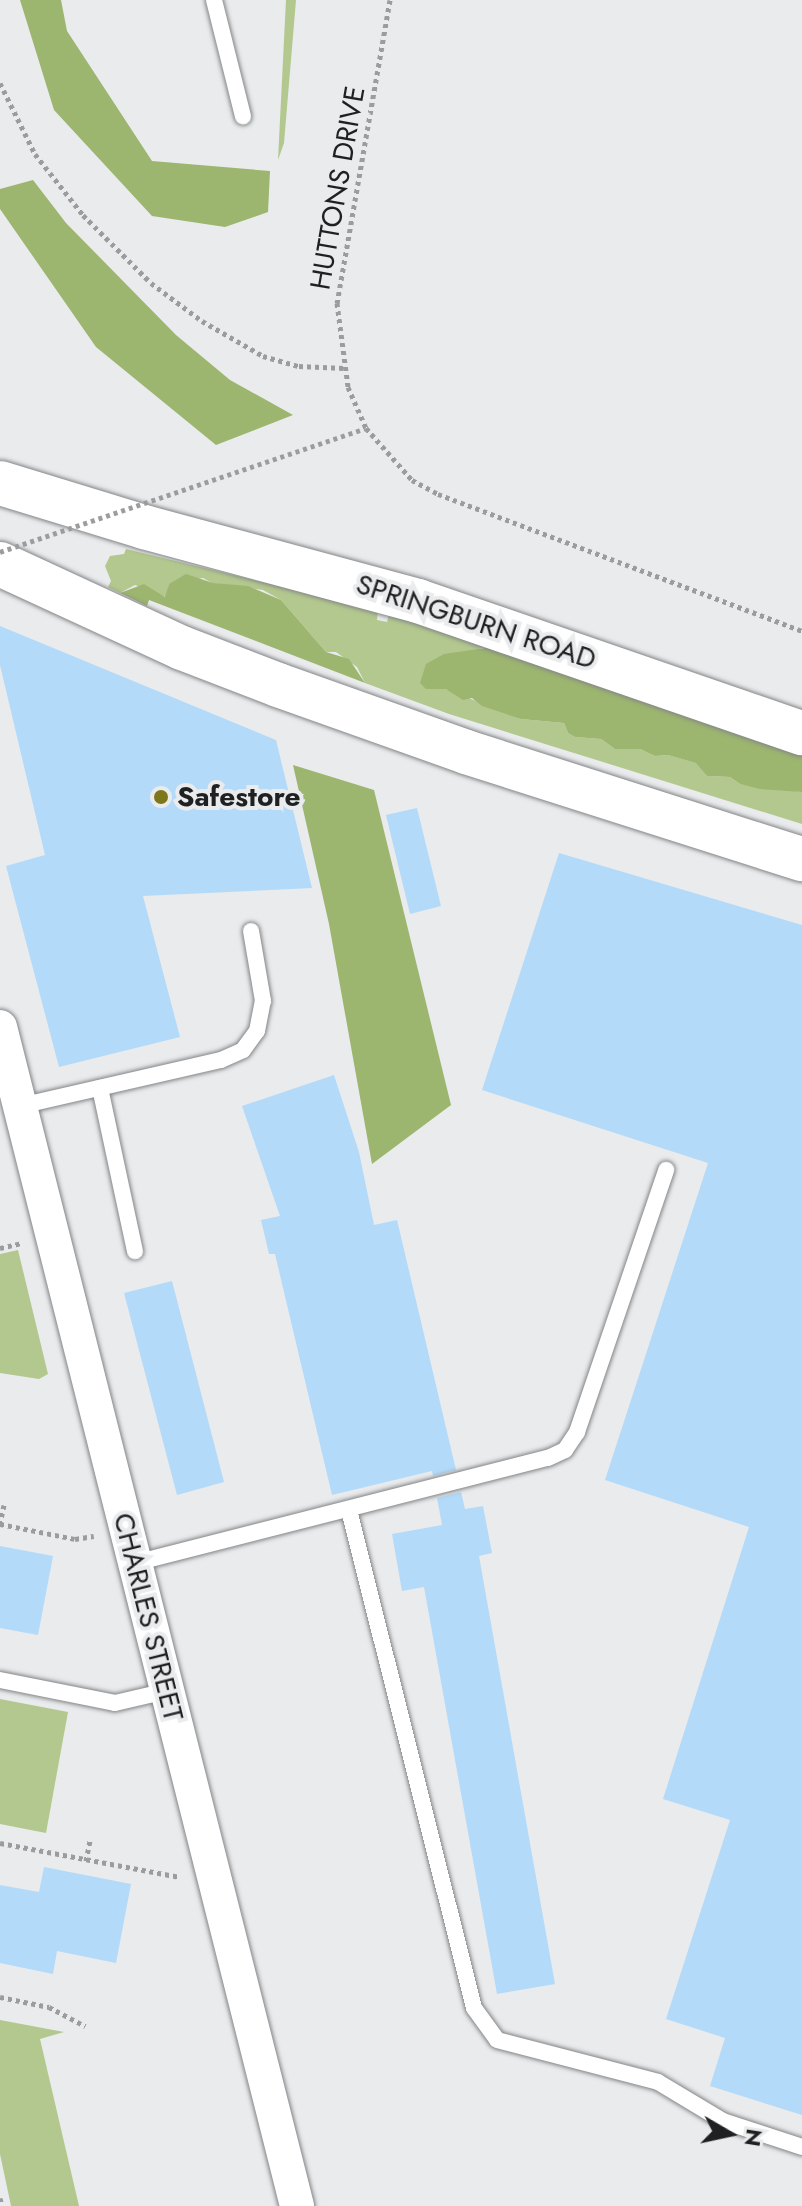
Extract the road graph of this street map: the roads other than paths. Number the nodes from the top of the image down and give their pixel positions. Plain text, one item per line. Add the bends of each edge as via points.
1 (214, 0) edge
2 (243, 116) dead end
3 (0, 457) edge
4 (0, 483) edge
5 (144, 527) junction
6 (0, 564) edge
7 (0, 592) edge
8 (182, 648) junction
9 (802, 733) edge
10 (802, 859) edge
11 (251, 931) dead end
12 (0, 1027) edge
13 (100, 1088) junction
14 (20, 1106) junction
15 (666, 1170) dead end
16 (135, 1251) dead end
17 (349, 1510) junction
18 (135, 1563) junction
19 (0, 1680) edge
20 (167, 1691) junction
21 (802, 2147) edge
22 (297, 2206) edge

1 - 2 lane
3 - 5 main road via 89,510
4 - 5 main road
5 - 9 main road, SPRINGBURN ROAD via 486,622
6 - 8 main road
7 - 8 main road
8 - 10 main road via 466,752
11 - 13 lane via 263,1001 257,1031 243,1050 221,1060
12 - 14 street, CHARLES STREET
13 - 14 lane
13 - 16 lane
14 - 18 street, CHARLES STREET
15 - 17 lane via 571,1443 548,1458
17 - 18 lane
17 - 21 lane via 474,2008 497,2040 658,2082 723,2121
18 - 20 street, CHARLES STREET
19 - 20 lane via 115,1703
20 - 22 street, CHARLES STREET

